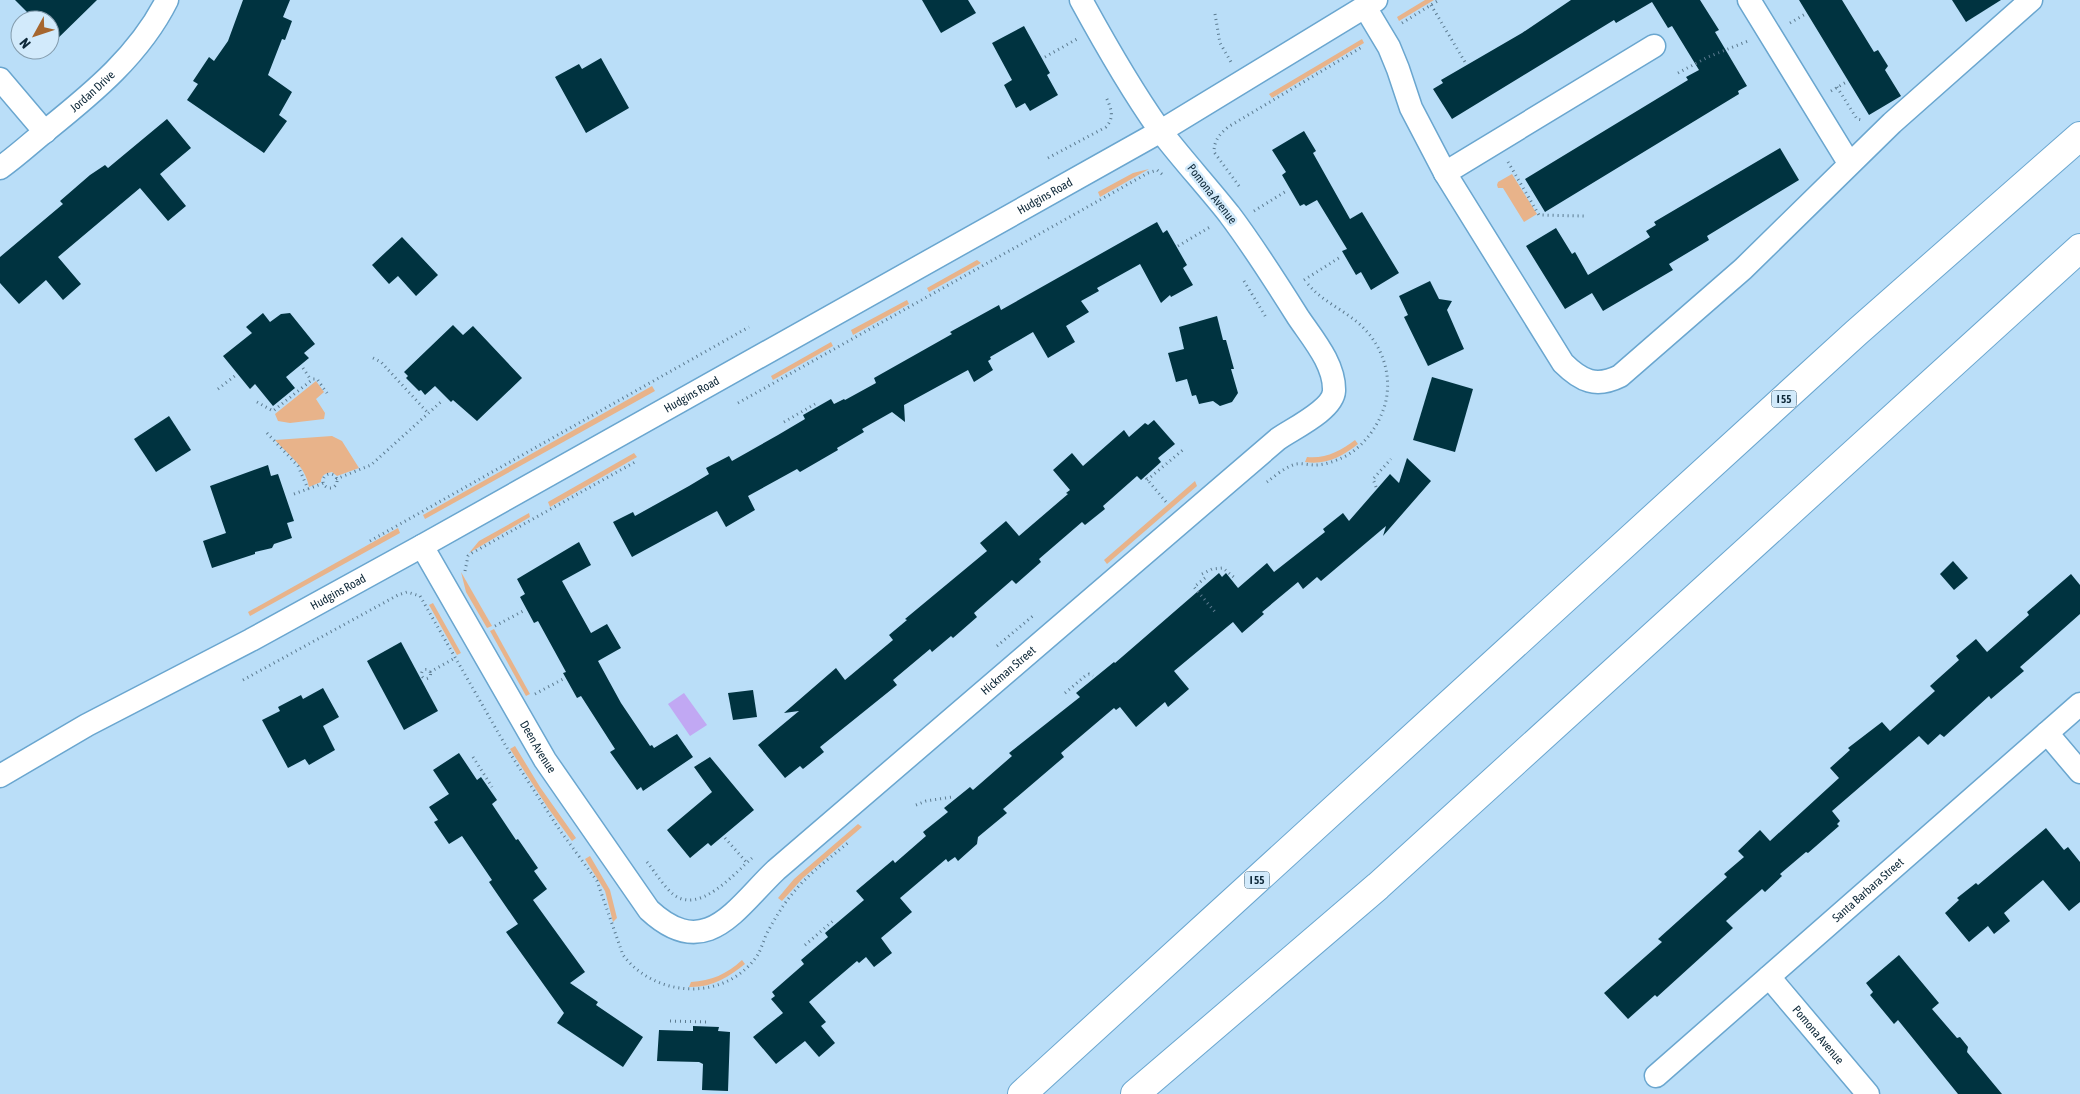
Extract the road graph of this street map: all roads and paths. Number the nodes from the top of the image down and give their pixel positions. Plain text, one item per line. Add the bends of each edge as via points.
1 (167, 0) edge
2 (1080, 0) edge
3 (1439, 0) edge
4 (1749, 0) edge
5 (2031, 0) edge
6 (1370, 4) edge
7 (1431, 5) junction
8 (1215, 14) dead end
9 (1096, 28) junction
10 (1768, 32) junction
11 (1382, 35) junction
12 (1654, 46) dead end
13 (1045, 57) dead end
14 (1465, 62) dead end
15 (1678, 73) dead end
16 (0, 79) edge
17 (1244, 82) junction
18 (1837, 87) dead end
19 (1106, 97) dead end
20 (1865, 120) dead end
21 (1161, 131) junction
22 (45, 132) junction
23 (2080, 136) edge
24 (1496, 142) junction
25 (1048, 158) dead end
26 (1849, 163) junction
27 (0, 168) edge
28 (1445, 173) junction
29 (1168, 180) dead end
30 (1242, 190) dead end
31 (1288, 190) dead end
32 (1253, 203) dead end
33 (1257, 209) junction
34 (1262, 216) dead end
35 (1584, 216) dead end
36 (1232, 219) junction
37 (1203, 220) dead end
38 (1209, 228) junction
39 (1213, 234) dead end
40 (1178, 246) dead end
41 (2080, 248) edge
42 (1342, 256) dead end
43 (1299, 272) dead end
44 (1241, 276) dead end
45 (1304, 280) junction
46 (1267, 319) dead end
47 (749, 327) dead end
48 (373, 358) dead end
49 (303, 368) dead end
50 (236, 375) dead end
51 (311, 380) junction
52 (218, 388) dead end
53 (1334, 392) joint
54 (327, 393) dead end
55 (443, 400) dead end
56 (256, 402) dead end
57 (738, 403) dead end
58 (815, 404) dead end
59 (428, 413) junction
60 (784, 422) dead end
61 (266, 433) dead end
62 (1184, 449) dead end
63 (1391, 459) dead end
64 (635, 462) dead end
65 (336, 479) junction
66 (324, 483) junction
67 (1265, 484) dead end
68 (1376, 487) dead end
69 (308, 489) junction
70 (294, 494) dead end
71 (1173, 497) dead end
72 (1166, 502) junction
73 (1160, 507) dead end
74 (370, 541) dead end
75 (422, 546) junction
76 (465, 572) dead end
77 (1236, 579) dead end
78 (525, 610) dead end
79 (1038, 612) dead end
80 (1215, 612) dead end
81 (491, 618) dead end
82 (495, 626) junction
83 (499, 634) dead end
84 (476, 641) junction
85 (992, 651) dead end
86 (455, 658) junction
87 (430, 672) junction
88 (422, 676) junction
89 (1093, 676) dead end
90 (417, 679) dead end
91 (563, 679) dead end
92 (243, 680) dead end
93 (529, 687) dead end
94 (1065, 693) dead end
95 (534, 694) junction
96 (538, 701) dead end
97 (2080, 704) edge
98 (513, 706) junction
99 (2047, 733) junction
100 (473, 757) dead end
101 (2080, 772) edge
102 (0, 776) edge
103 (492, 787) dead end
104 (952, 797) dead end
105 (916, 805) dead end
106 (725, 838) dead end
107 (850, 840) dead end
108 (643, 857) dead end
109 (753, 857) dead end
110 (746, 863) junction
111 (763, 882) junction
112 (832, 921) dead end
113 (678, 930) joint
114 (805, 945) dead end
115 (1769, 977) junction
116 (670, 1021) dead end
117 (706, 1022) dead end
118 (1656, 1076) dead end
119 (1022, 1094) edge
120 (1135, 1094) edge
121 (1868, 1094) edge

1 - 22 street, Jordan Drive via 119,67
2 - 9 street, Pomona Avenue
3 - 7 path
4 - 10 street
5 - 26 street
6 - 11 street
6 - 17 street, Hudgins Road
7 - 11 path
7 - 14 path
8 - 17 path via 1220,43
9 - 13 path
9 - 21 street, Pomona Avenue
10 - 15 path
10 - 26 street
11 - 28 street via 1411,108
11 - 30 path via 1219,134 1214,152
12 - 24 street
16 - 22 street
17 - 21 street, Hudgins Road
18 - 20 path via 1857,119
19 - 25 path via 1112,111 1106,127
21 - 36 street, Pomona Avenue
21 - 75 street, Hudgins Road
22 - 27 street, Jordan Drive
23 - 119 highway, I 55 via 1856,333
24 - 28 street
24 - 35 path via 1539,215
26 - 28 street via 1743,269 1620,376 1596,383 1583,379 1563,363
29 - 57 path via 1157,170 1148,173
31 - 33 path
32 - 33 path
33 - 34 path
33 - 36 path
36 - 38 path
36 - 53 street, Pomona Avenue via 1322,353 1332,375
37 - 38 path
38 - 39 path
38 - 40 path
41 - 120 highway via 1378,886
42 - 45 path
43 - 45 path
44 - 46 path
45 - 67 path via 1372,338 1386,366 1386,402 1381,417 1367,438 1346,456 1323,465 1296,464
47 - 74 path
48 - 59 path via 381,362
49 - 51 path
50 - 52 path
51 - 54 path via 317,378
51 - 56 path via 273,411
53 - 111 street, Hickman Street via 1319,412 1278,439
55 - 59 path
58 - 60 path
59 - 65 path via 371,465
61 - 69 path via 298,466
62 - 72 path via 1146,479
63 - 68 path via 1373,479
64 - 76 path via 472,553 468,556
65 - 66 path via 332,474 326,476
65 - 66 path via 331,488
66 - 69 path
69 - 70 path
71 - 72 path
72 - 73 path
75 - 84 street, Deen Avenue
75 - 102 street, Hudgins Road via 87,725
77 - 80 path via 1223,568 1212,569 1194,588
78 - 82 path
79 - 85 path
81 - 82 path
82 - 83 path
82 - 84 path
84 - 86 path
84 - 98 street, Deen Avenue
86 - 87 path
86 - 92 path via 420,596 407,592
86 - 107 path via 535,793 597,881 623,955 630,965 656,982 698,990 739,973 757,955 778,913 794,892
87 - 88 path via 428,677
87 - 88 path via 424,670
88 - 90 path
89 - 94 path via 1089,674
91 - 95 path
93 - 95 path
95 - 96 path
95 - 98 path
97 - 99 street, Santa Barbara Street
98 - 113 street, Deen Avenue via 566,793 639,898 661,921
99 - 101 street
99 - 115 street, Santa Barbara Street
100 - 103 path
104 - 105 path
106 - 110 path
108 - 110 path via 673,894 690,900 710,894
109 - 110 path
110 - 111 path
111 - 113 street, Hickman Street via 722,923 704,932
112 - 114 path
115 - 118 street, Santa Barbara Street
115 - 121 street, Pomona Avenue
116 - 117 path

